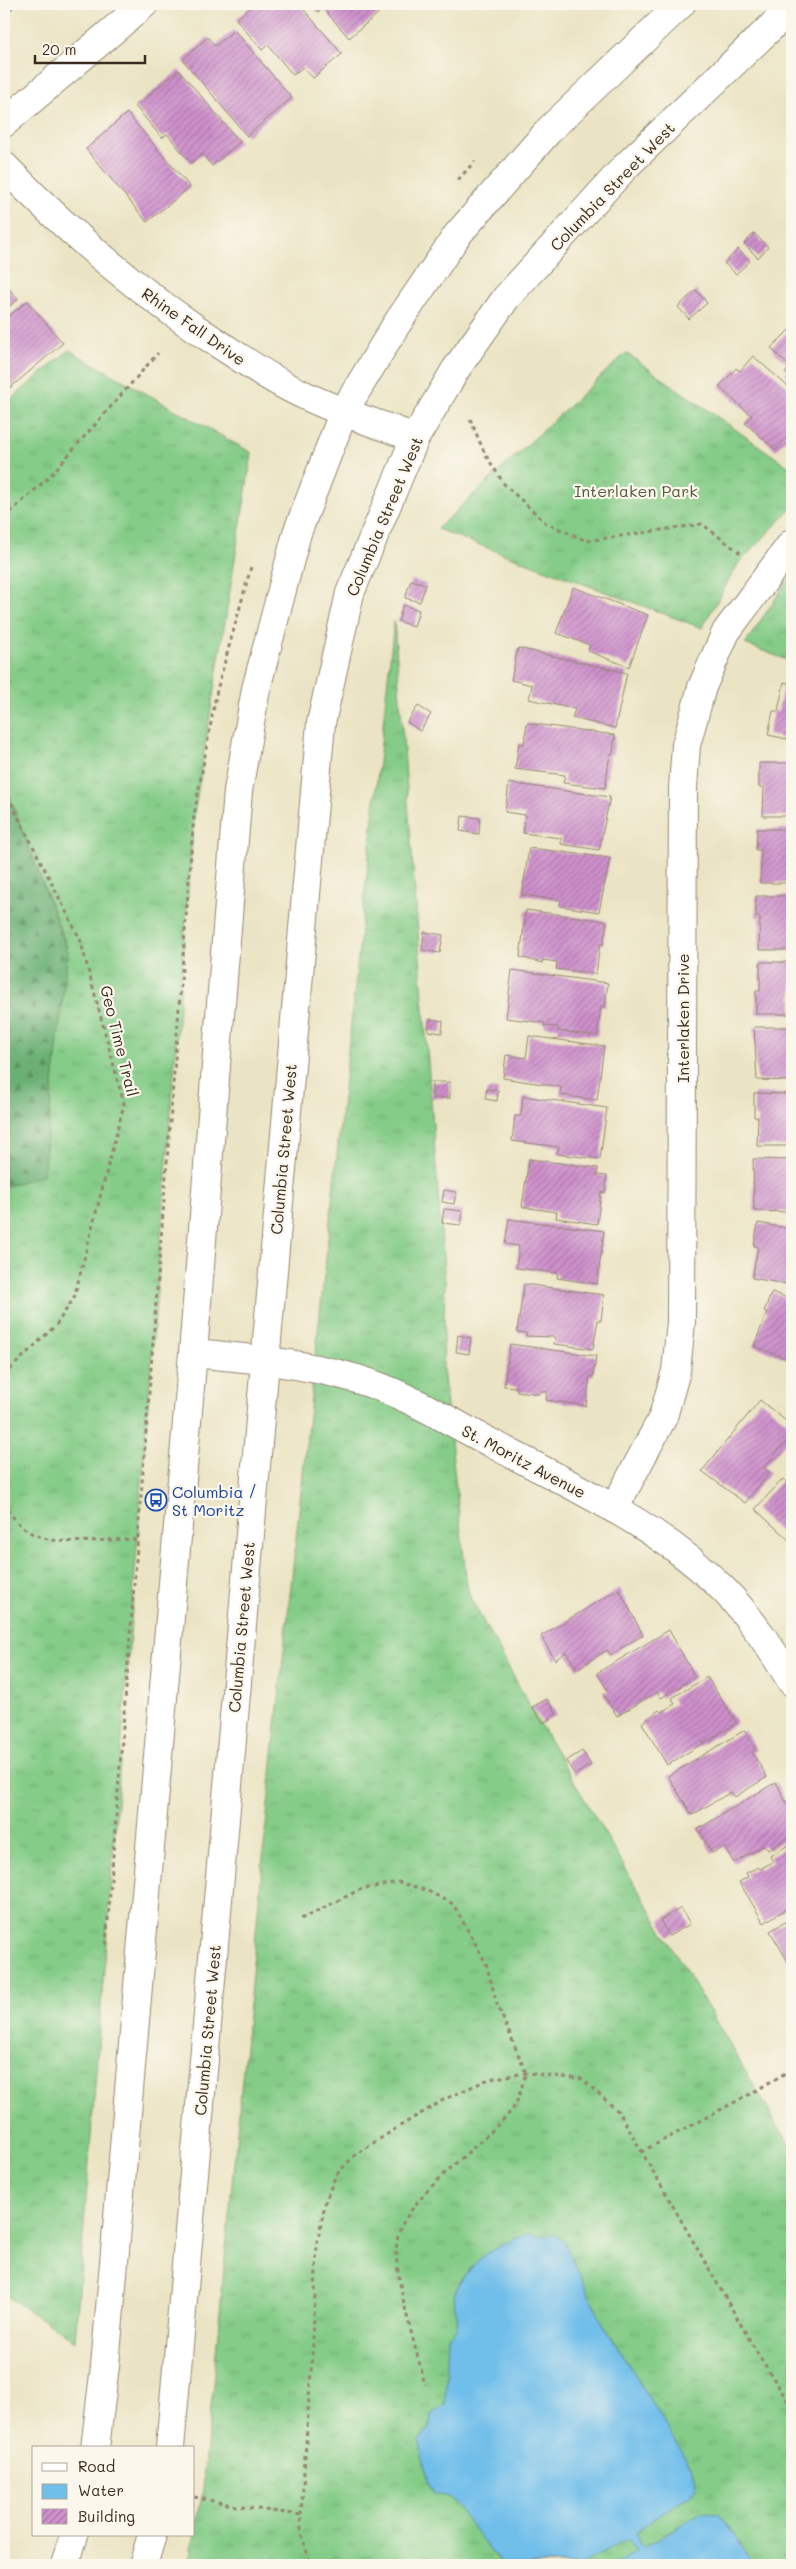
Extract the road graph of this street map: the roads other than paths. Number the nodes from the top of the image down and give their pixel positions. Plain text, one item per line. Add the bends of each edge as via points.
1 (144, 4) edge
2 (681, 4) edge
3 (792, 7) edge
4 (4, 123) edge
5 (4, 166) edge
6 (344, 411) junction
7 (415, 438) junction
8 (792, 542) edge
9 (193, 1352) junction
10 (265, 1360) junction
11 (614, 1509) junction
12 (792, 1682) edge
13 (95, 2446) edge
14 (170, 2446) edge
15 (74, 2536) edge
16 (152, 2536) edge
17 (65, 2565) edge
18 (143, 2565) edge

1 - 4 main road
2 - 6 main road via 551,128 458,234 396,325
3 - 7 main road, Columbia Street West via 625,168 506,298 456,369
5 - 6 main road, Rhine Fall Drive via 55,218 108,264 186,323 274,380
6 - 7 main road, Rhine Fall Drive
6 - 9 main road via 297,533 256,689 238,791
7 - 10 main road, Columbia Street West via 350,593 321,723
8 - 11 main road, Interlaken Drive via 726,632 702,688 686,745 683,798 681,1322 676,1371 663,1417
9 - 10 main road, St. Moritz Avenue
9 - 13 main road via 105,2366
10 - 11 main road, St. Moritz Avenue via 358,1379 406,1399
10 - 14 main road, Columbia Street West
11 - 12 main road, St. Moritz Avenue via 678,1550 725,1591 765,1639
15 - 17 main road
16 - 18 main road

